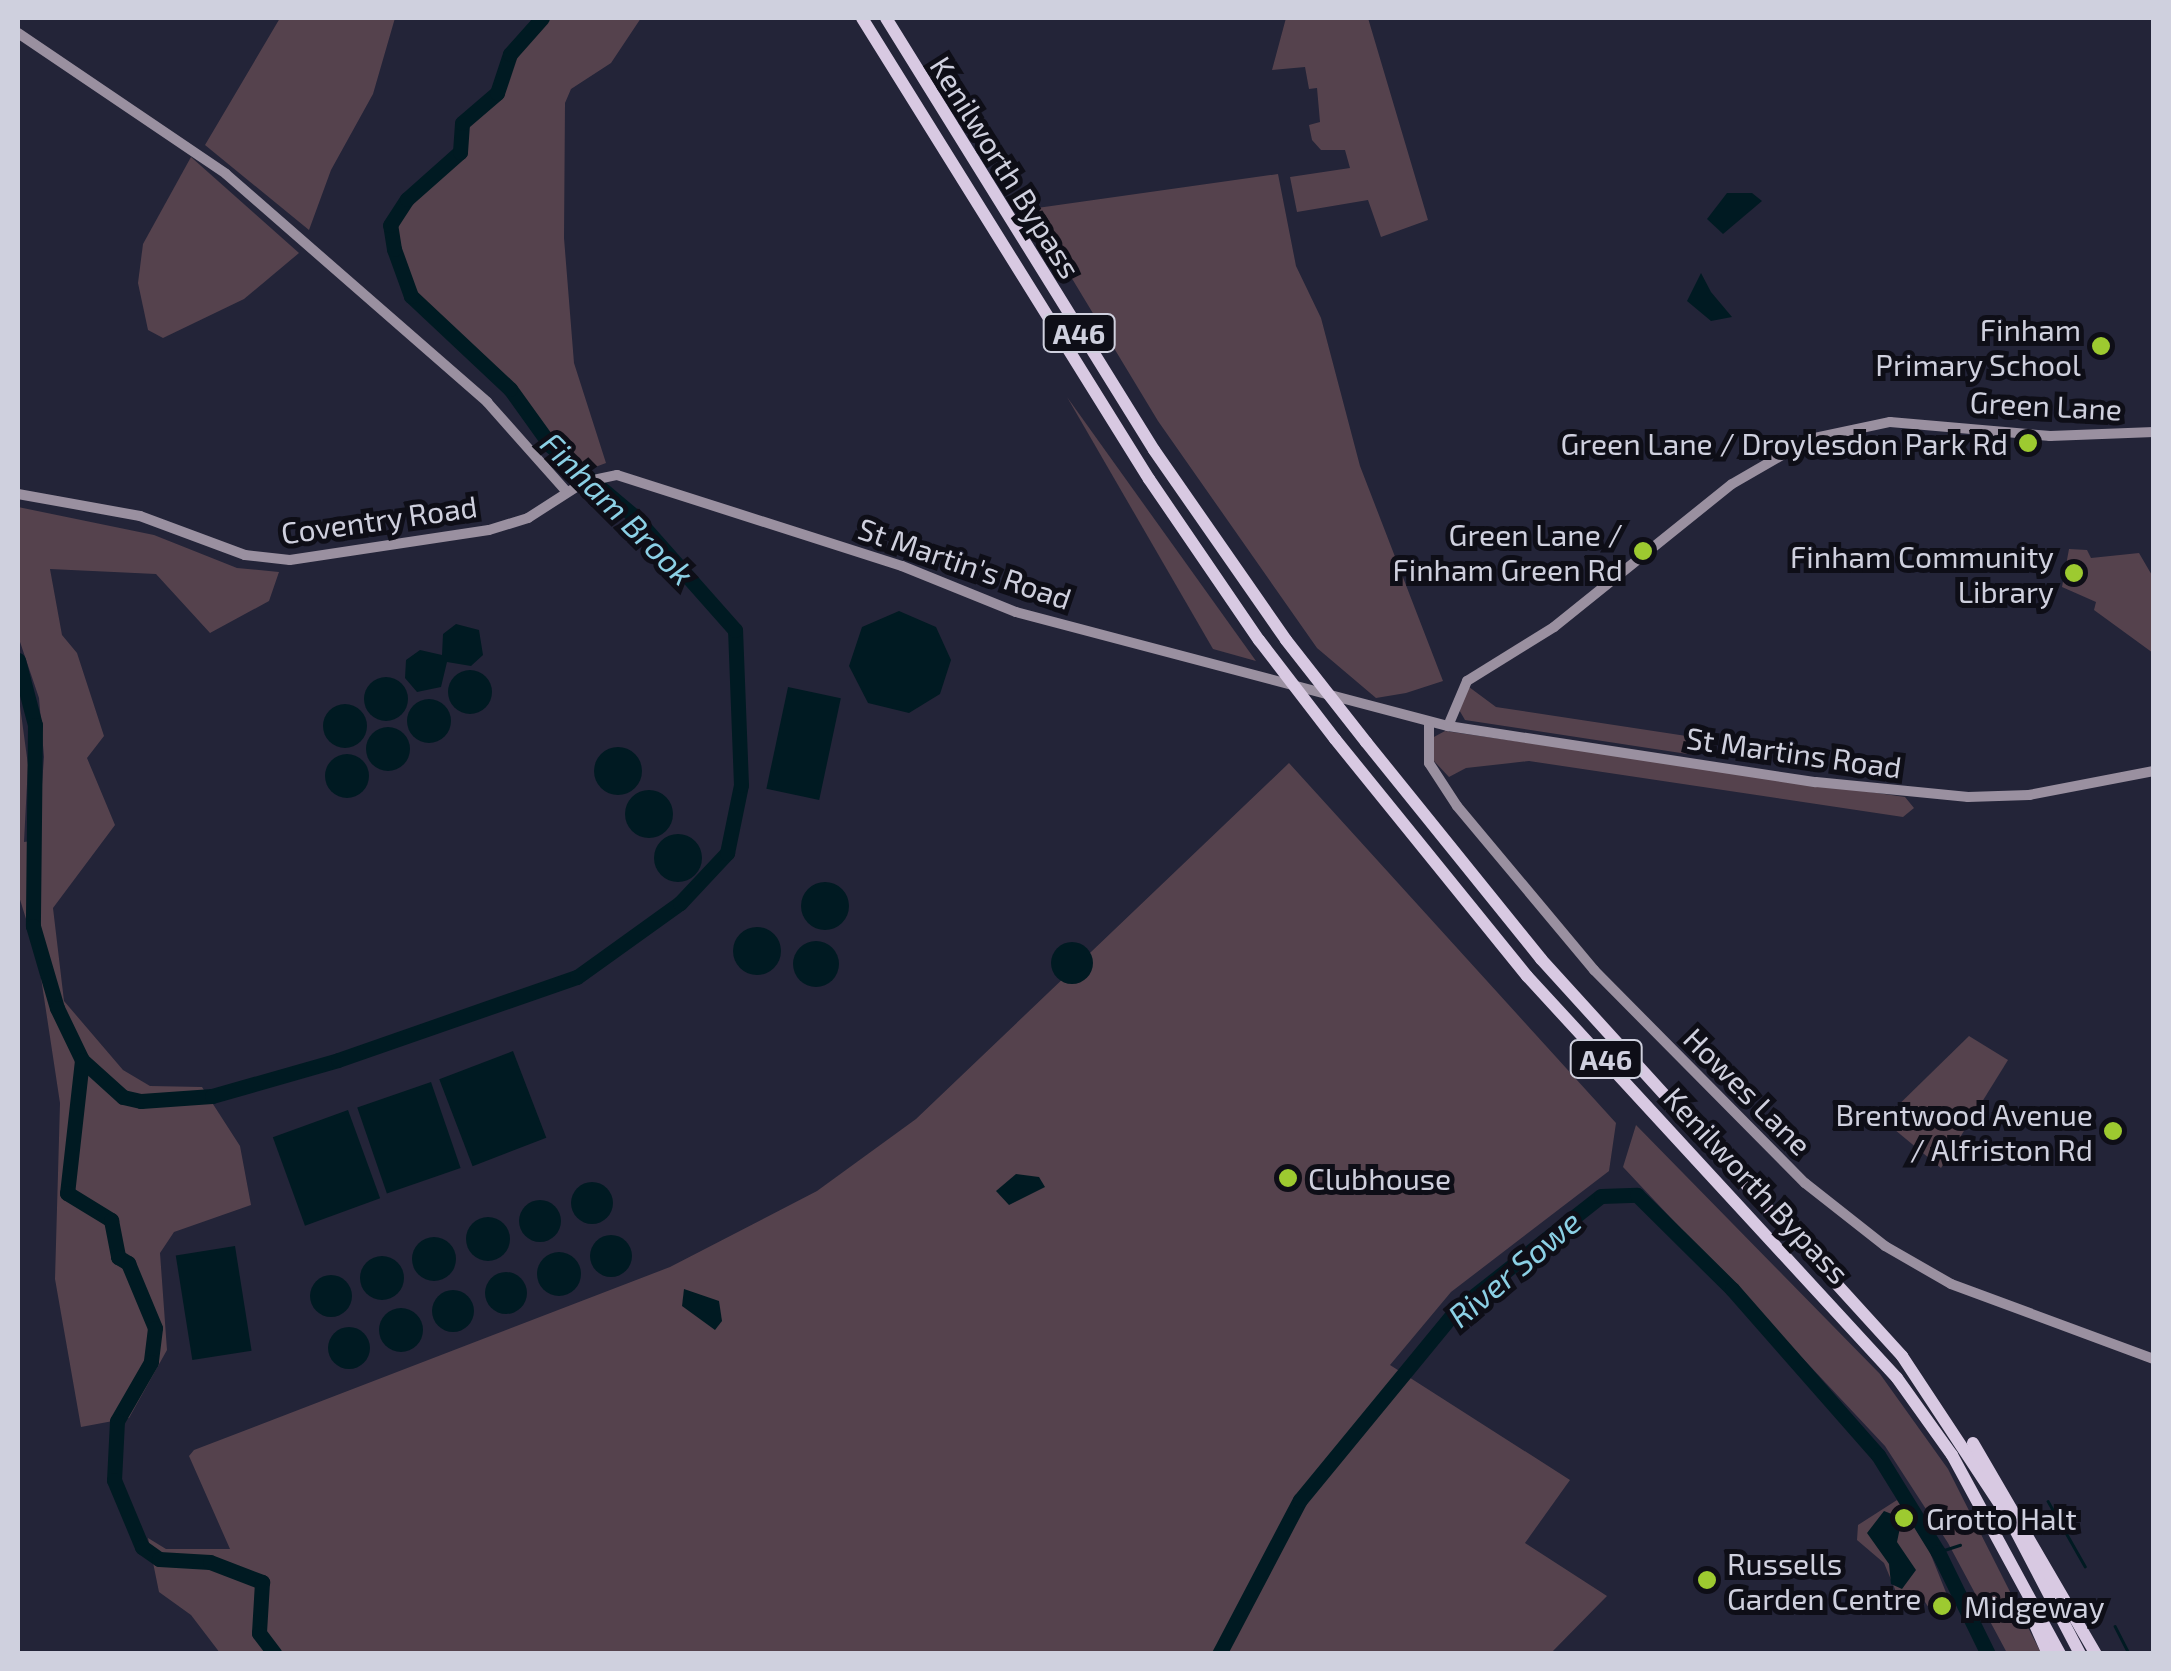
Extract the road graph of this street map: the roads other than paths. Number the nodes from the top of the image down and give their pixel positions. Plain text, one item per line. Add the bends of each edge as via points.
1 (862, 18) edge
2 (886, 18) edge
3 (18, 33) edge
4 (2154, 432) edge
5 (604, 476) joint
6 (567, 492) junction
7 (18, 494) edge
8 (1429, 722) junction
9 (1448, 726) junction
10 (2154, 771) edge
11 (1844, 1288) junction
12 (2154, 1360) edge
13 (2003, 1544) junction
14 (2055, 1605) junction
15 (2048, 1654) edge
16 (2060, 1654) edge
17 (2080, 1654) edge
18 (2088, 1654) edge
19 (2096, 1654) edge

1 - 13 highway, Kenilworth Bypass / A46, bridge via 1149,479 1260,640 1527,976 1897,1378
2 - 11 highway, Kenilworth Bypass / A46, bridge via 1154,450 1286,640 1541,959
3 - 6 main road via 226,174 487,402
4 - 9 main road, Green Lane via 2050,436 1890,422 1810,439 1732,484 1554,627 1467,681
5 - 6 main road, Coventry Road
5 - 8 main road, St Martin's Road via 630,477 710,510 875,556 1016,612
6 - 7 main road, Coventry Road via 528,518 490,530 290,560 246,555 140,516
8 - 9 main road, St Martins Road
8 - 12 main road, Howes Lane via 1429,763 1457,806 1594,970 1805,1183 1885,1246 1951,1284
9 - 10 main road, St Martins Road via 1816,782 1968,797 2030,795
11 - 14 highway, A46 via 1902,1356 2010,1520
11 - 19 highway, A46 via 1870,1307 1934,1384 2015,1506
13 - 15 highway, A46
13 - 16 highway
14 - 17 highway
14 - 18 highway, A46

